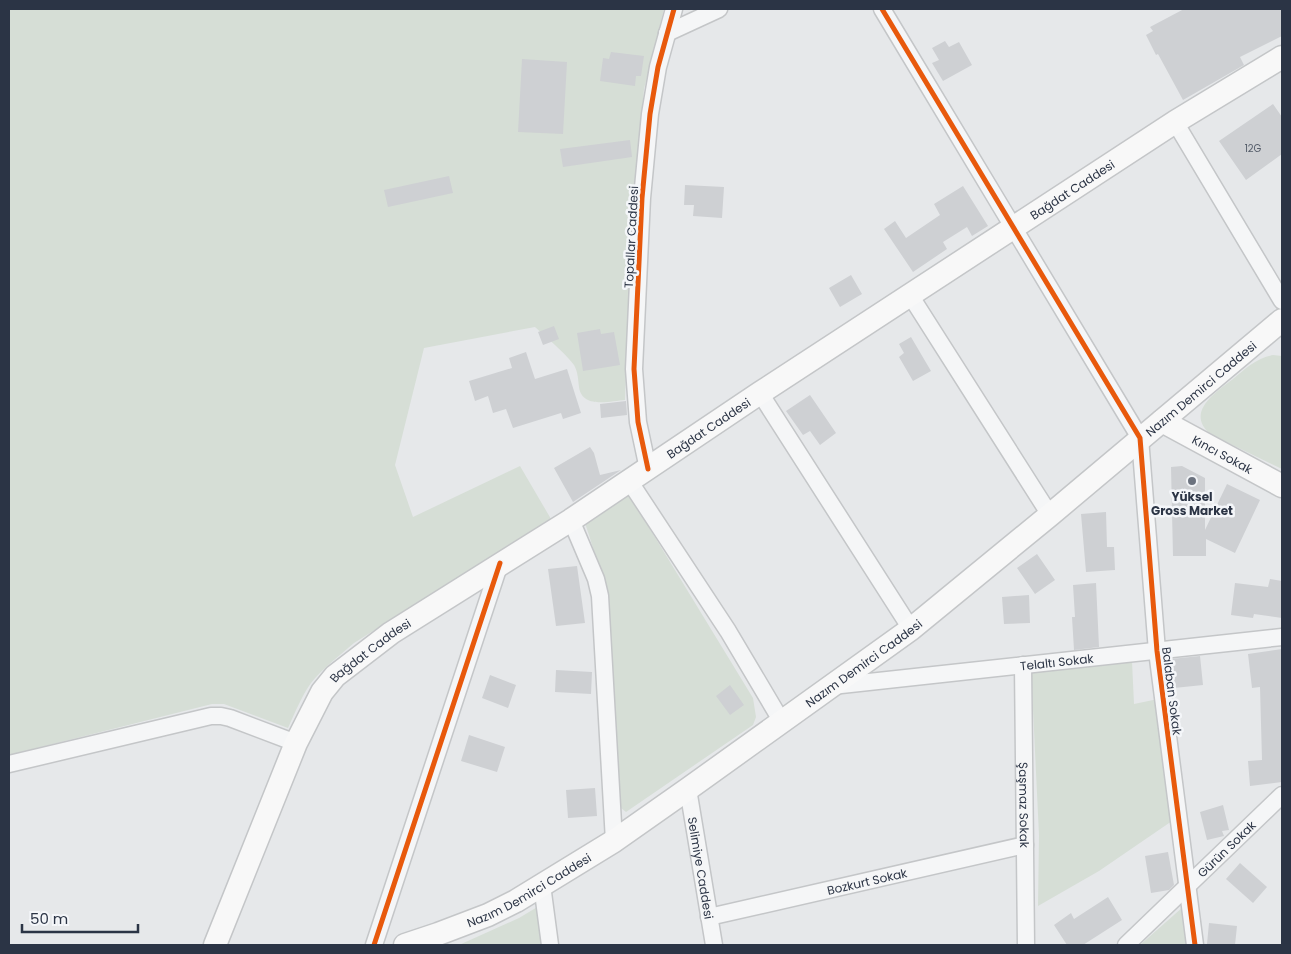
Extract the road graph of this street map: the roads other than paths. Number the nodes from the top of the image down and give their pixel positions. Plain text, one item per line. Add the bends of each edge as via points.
1 (674, 9) edge
2 (719, 9) edge
3 (882, 9) edge
4 (667, 33) junction
5 (1282, 57) edge
6 (1175, 122) junction
7 (1012, 227) junction
8 (910, 295) junction
9 (1282, 301) edge
10 (1282, 320) edge
11 (1273, 338) edge
12 (760, 393) junction
13 (1162, 421) junction
14 (1140, 438) junction
15 (648, 469) junction
16 (630, 482) junction
17 (1282, 486) edge
18 (1050, 515) junction
19 (571, 520) junction
20 (500, 563) junction
21 (911, 629) junction
22 (1282, 636) edge
23 (1157, 651) junction
24 (1023, 665) junction
25 (832, 686) junction
26 (782, 722) junction
27 (296, 743) junction
28 (9, 764) edge
29 (688, 789) junction
30 (1282, 795) edge
31 (614, 840) junction
32 (1025, 845) junction
33 (542, 885) junction
34 (1188, 888) junction
35 (709, 917) junction
36 (220, 942) edge
37 (374, 945) edge
38 (405, 945) edge
39 (550, 945) edge
40 (714, 945) edge
41 (1026, 945) edge
42 (1126, 945) edge
43 (1194, 945) edge

1 - 4 street, Topallar Caddesi
2 - 4 street
3 - 7 street
4 - 15 street, Topallar Caddesi via 650,114 642,198 634,369 638,422
5 - 6 main road, Bağdat Caddesi
6 - 7 main road, Bağdat Caddesi
6 - 9 street
7 - 8 main road, Bağdat Caddesi
7 - 14 street
8 - 12 main road, Bağdat Caddesi
8 - 18 street
10 - 11 main road, Nazım Demirci Caddesi
11 - 13 main road, Nazım Demirci Caddesi
12 - 15 main road, Bağdat Caddesi
12 - 21 street
13 - 14 main road, Nazım Demirci Caddesi
13 - 17 main road, Kıncı Sokak
14 - 18 main road, Nazım Demirci Caddesi
14 - 23 street, Balaban Sokak
15 - 16 main road, Bağdat Caddesi
16 - 19 main road, Bağdat Caddesi
16 - 26 street via 728,631
18 - 21 main road, Nazım Demirci Caddesi
19 - 20 main road, Bağdat Caddesi
19 - 31 street via 600,596
20 - 27 main road, Bağdat Caddesi via 391,632 335,676 322,692
20 - 37 street
21 - 25 main road, Nazım Demirci Caddesi
22 - 23 street, Telaltı Sokak
23 - 24 street, Telaltı Sokak
23 - 34 street, Balaban Sokak
24 - 25 street, Telaltı Sokak
24 - 32 street, Şaşmaz Sokak
25 - 26 main road, Nazım Demirci Caddesi
26 - 29 main road, Nazım Demirci Caddesi
27 - 28 street via 230,718 211,716
27 - 36 main road, Bağdat Caddesi
29 - 31 main road, Nazım Demirci Caddesi
29 - 35 street, Selimiye Caddesi
30 - 34 street, Gürün Sokak
31 - 33 main road, Nazım Demirci Caddesi
32 - 35 street, Bozkurt Sokak
32 - 41 street, Şaşmaz Sokak
33 - 38 main road, Nazım Demirci Caddesi via 488,915
33 - 39 street
34 - 42 street, Gürün Sokak
34 - 43 street, Balaban Sokak
35 - 40 street, Selimiye Caddesi

